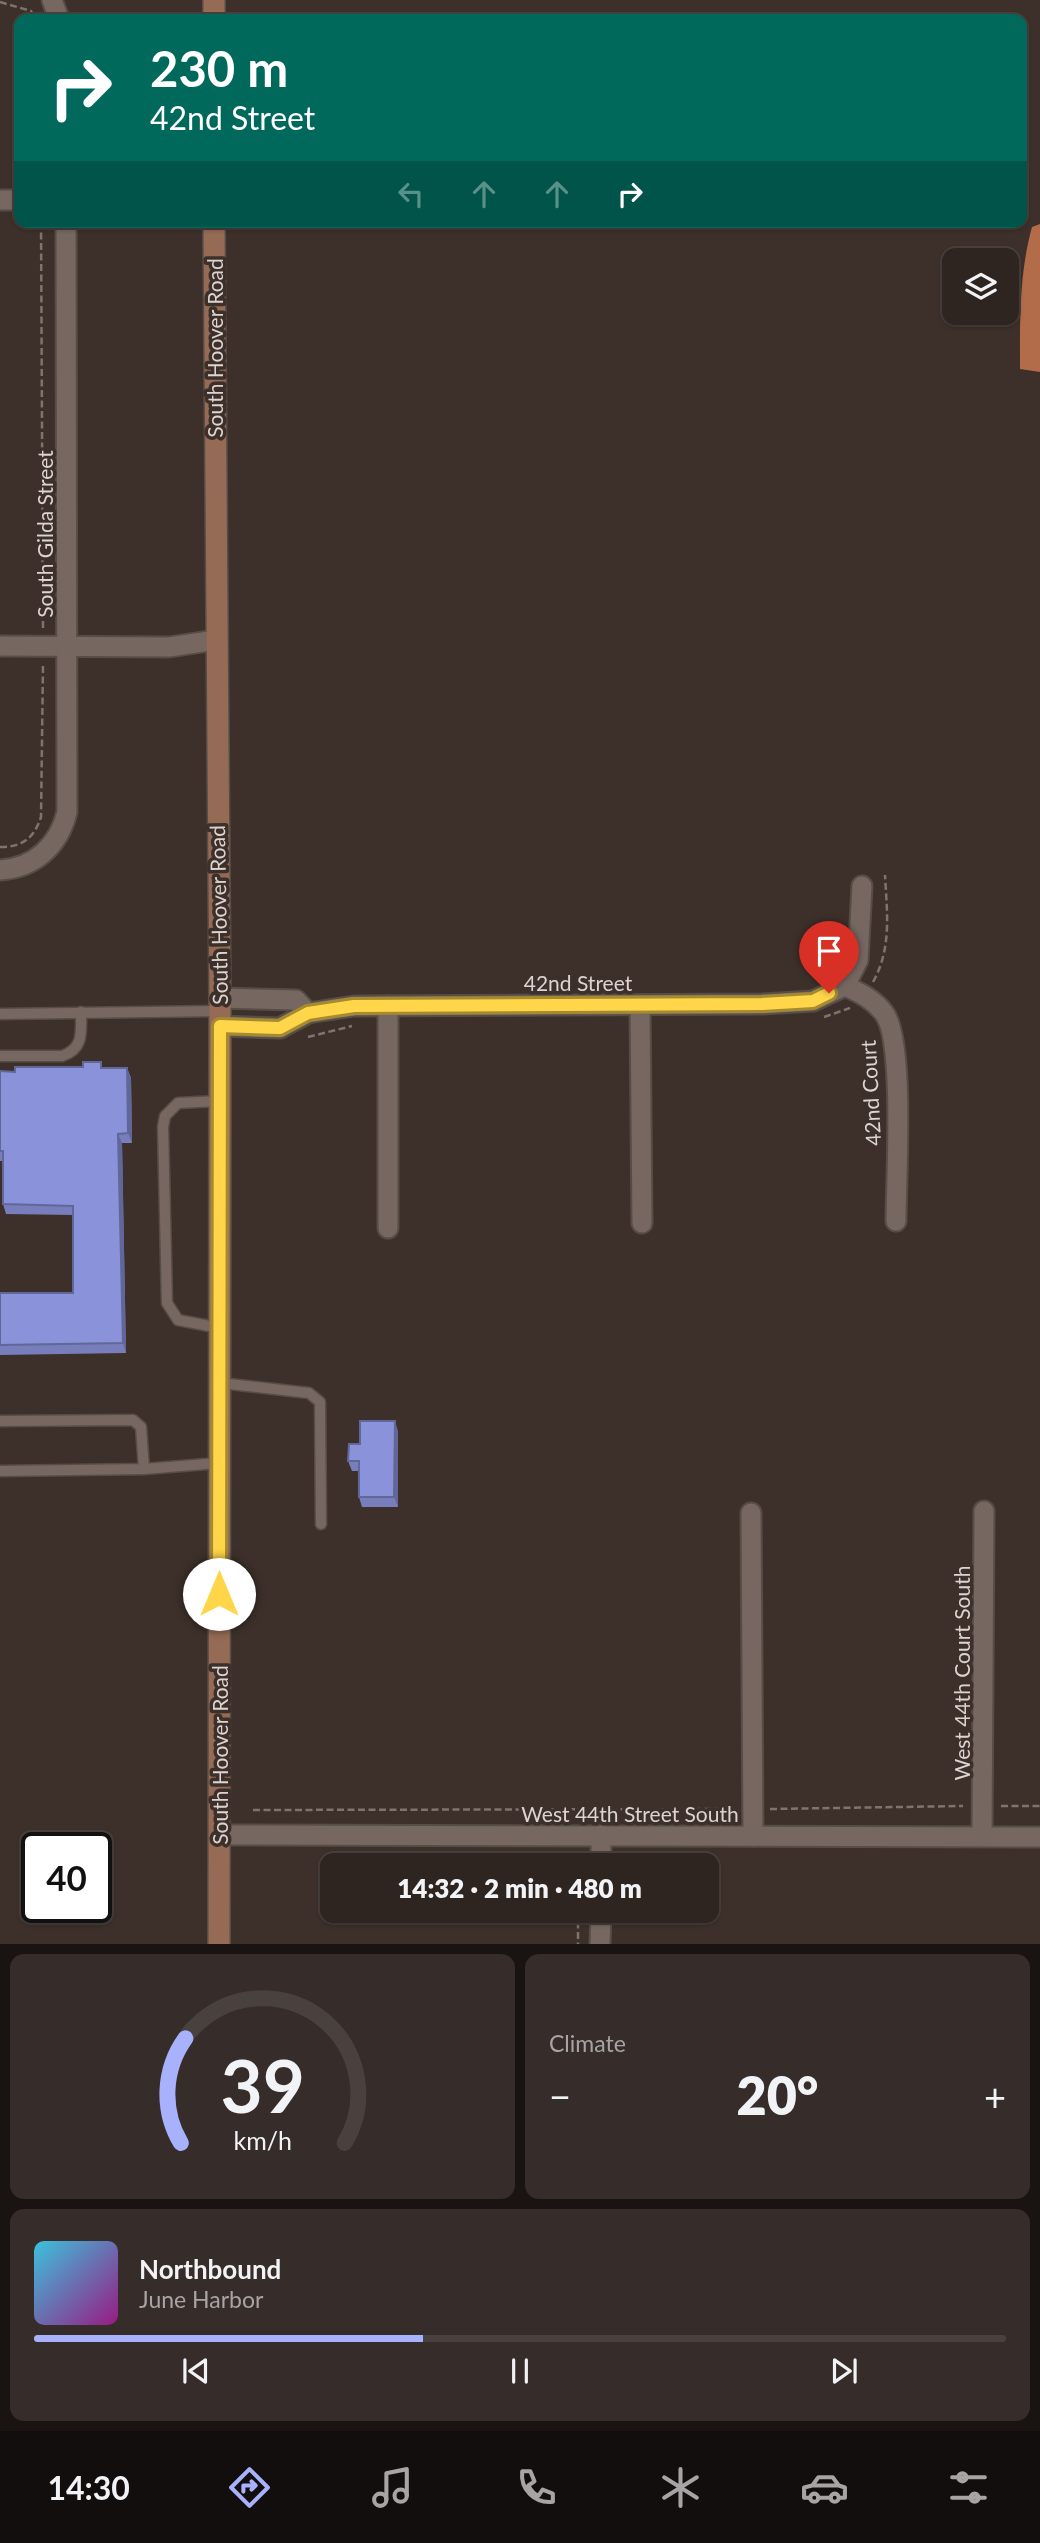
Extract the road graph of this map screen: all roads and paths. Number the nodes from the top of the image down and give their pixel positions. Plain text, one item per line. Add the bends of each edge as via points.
1 (0, 2) edge
2 (32, 14) edge
3 (41, 228) edge
4 (66, 228) edge
5 (214, 228) edge
6 (216, 640) junction
7 (0, 646) edge
8 (43, 646) junction
9 (67, 647) junction
10 (0, 847) edge
11 (0, 870) edge
12 (862, 886) dead end
13 (845, 986) junction
14 (640, 1004) junction
15 (388, 1006) junction
16 (81, 1012) junction
17 (220, 1012) junction
18 (308, 1013) junction
19 (0, 1014) edge
20 (0, 1056) edge
21 (220, 1101) junction
22 (897, 1221) dead end
23 (642, 1223) dead end
24 (388, 1228) dead end
25 (220, 1328) junction
26 (220, 1383) junction
27 (0, 1421) edge
28 (220, 1463) junction
29 (144, 1469) junction
30 (0, 1471) edge
31 (984, 1511) dead end
32 (751, 1513) dead end
33 (321, 1524) dead end
34 (984, 1806) junction
35 (1040, 1806) edge
36 (253, 1810) dead end
37 (752, 1810) junction
38 (219, 1835) junction
39 (601, 1835) junction
40 (753, 1836) junction
41 (982, 1836) junction
42 (1040, 1836) edge
43 (601, 1853) edge
44 (578, 1923) edge
45 (601, 1923) edge
46 (219, 1944) edge
47 (578, 1944) edge
48 (600, 1944) edge

1 - 2 path
3 - 8 path
4 - 9 street, South Gilda Street
5 - 6 street, South Hoover Road
6 - 9 street via 169,647
6 - 17 street, South Hoover Road
7 - 8 street
8 - 9 street
8 - 10 path via 41,817 36,832 24,843
9 - 11 street, South Gilda Street via 67,812 54,843 31,861
12 - 13 street via 858,960
13 - 14 street, 42nd Street via 813,1001
13 - 22 street, 42nd Court via 866,995 886,1015 895,1045
14 - 15 street, 42nd Street
14 - 23 street
15 - 18 street, 42nd Street
15 - 24 street
16 - 17 lane
16 - 19 lane
16 - 20 lane via 81,1040 71,1053
17 - 18 street, 42nd Street via 280,1028
17 - 18 street via 296,1000
17 - 21 street, South Hoover Road
21 - 25 street, South Hoover Road
21 - 25 lane via 178,1102 165,1116 163,1126 167,1303 178,1320
25 - 26 street, South Hoover Road
26 - 28 street, South Hoover Road
26 - 33 lane via 309,1393 320,1402
27 - 29 lane via 133,1420 141,1427
28 - 29 lane
28 - 38 street, South Hoover Road
29 - 30 lane
31 - 34 street, West 44th Court South
32 - 37 street
34 - 35 path
34 - 37 path
34 - 41 street, West 44th Court South
36 - 37 path
37 - 40 street
38 - 39 street, West 44th Street South
38 - 46 street, South Hoover Road
39 - 40 street, West 44th Street South
39 - 43 street
40 - 41 street, West 44th Street South
41 - 42 street, West 44th Street South
44 - 47 path
45 - 48 street

